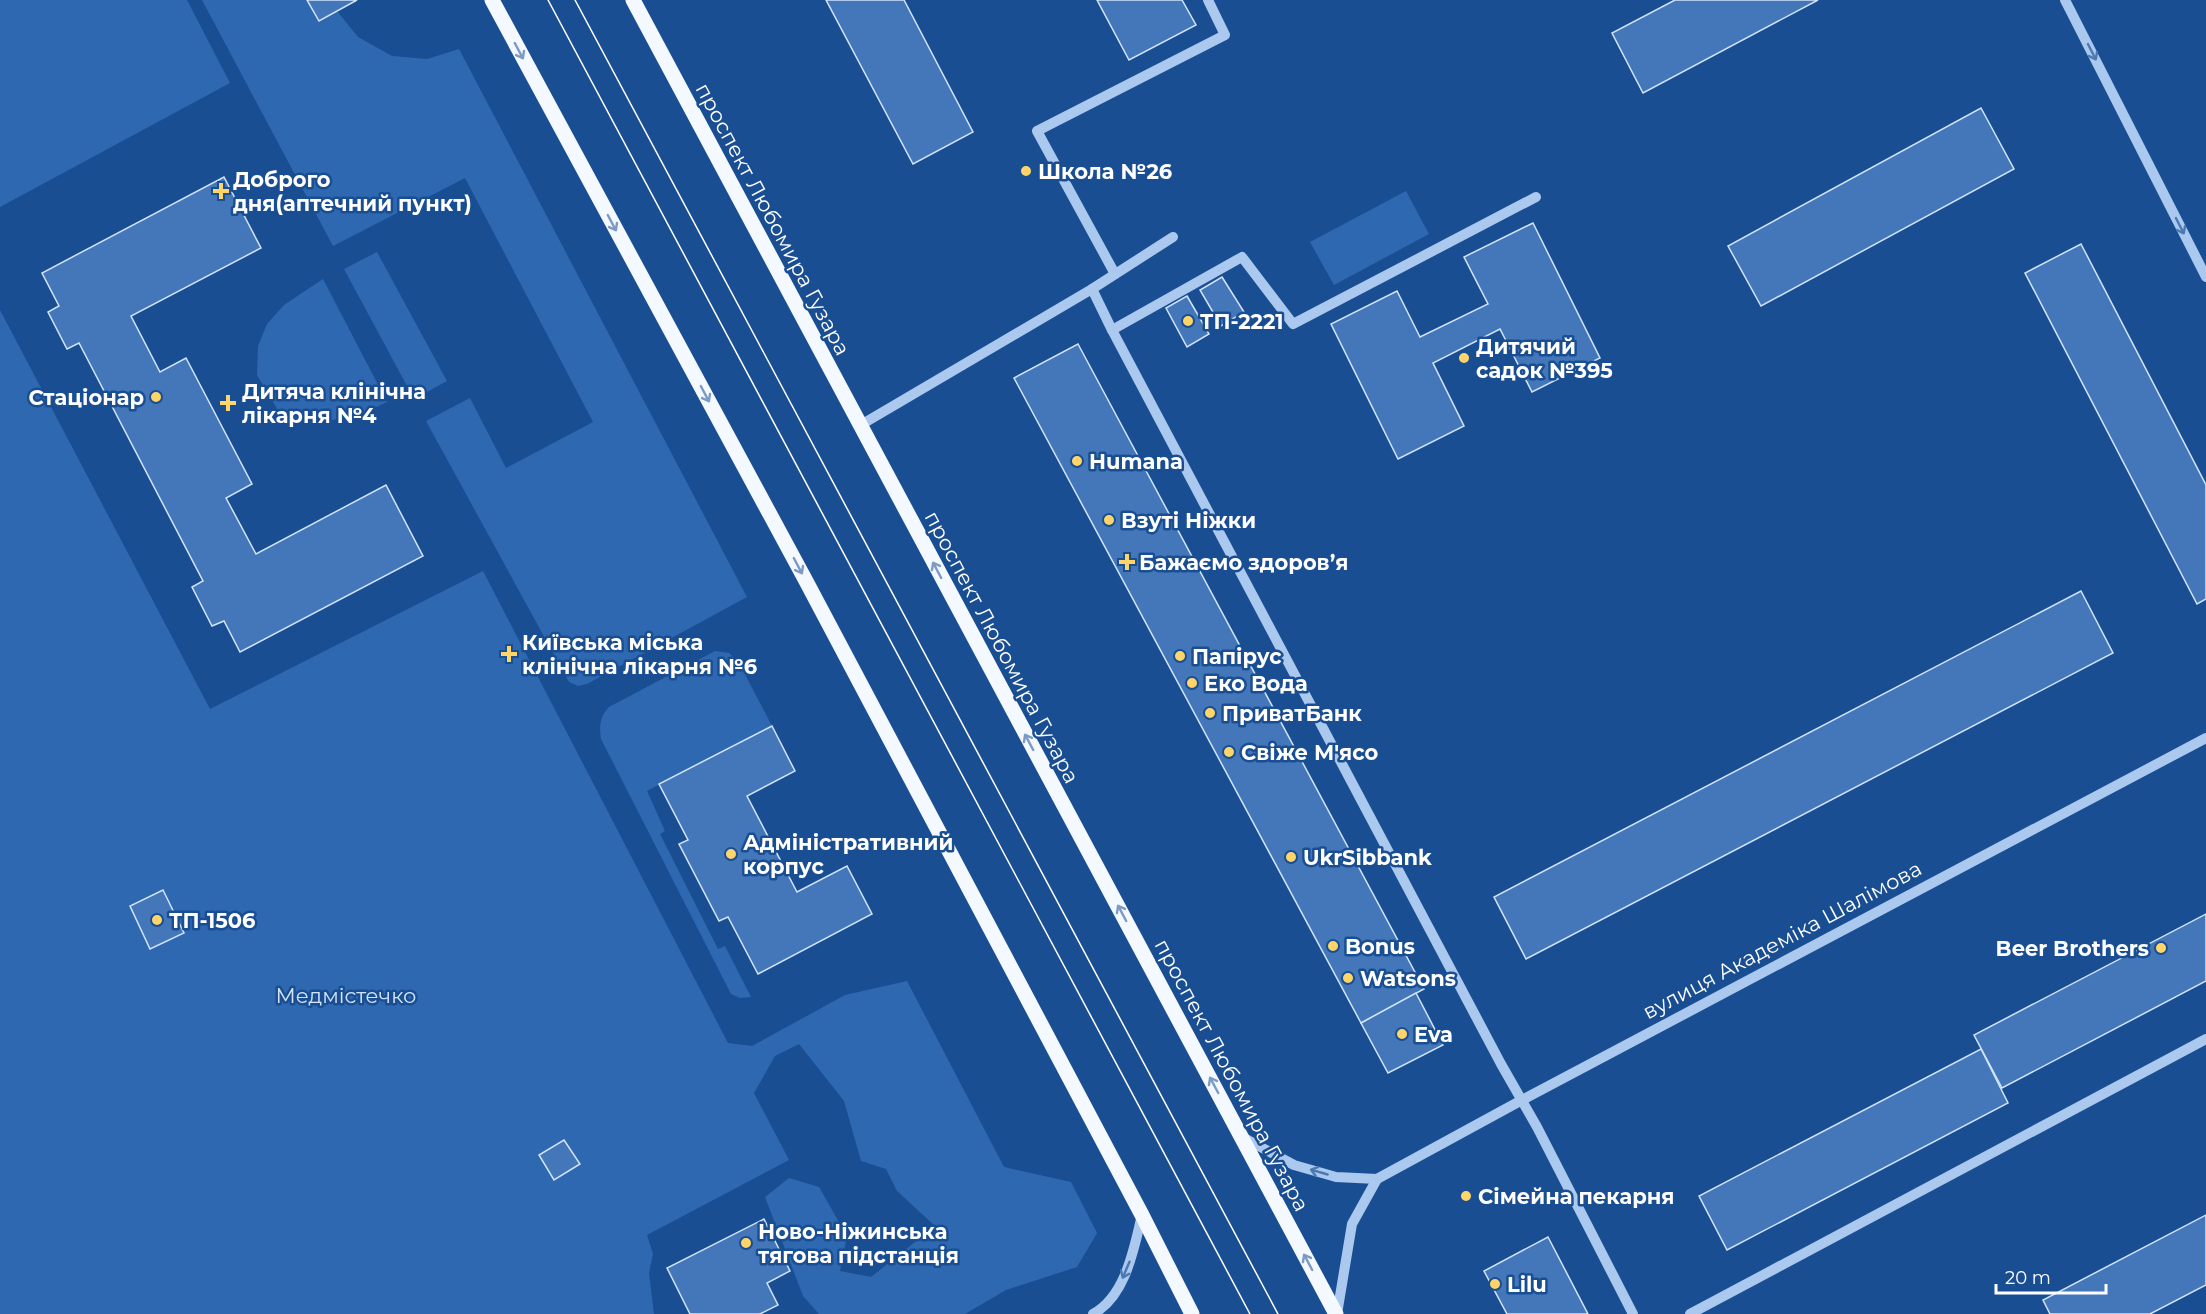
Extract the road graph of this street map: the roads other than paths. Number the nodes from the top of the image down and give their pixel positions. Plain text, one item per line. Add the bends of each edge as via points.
1 (492, 0) edge
2 (633, 0) edge
3 (1208, 0) edge
4 (2065, 0) edge
5 (1536, 197) dead end
6 (1173, 237) dead end
7 (2205, 272) edge
8 (1115, 274) junction
9 (1092, 289) junction
10 (1112, 330) junction
11 (859, 426) junction
12 (2206, 738) edge
13 (2206, 1039) edge
14 (1522, 1100) junction
15 (1242, 1137) junction
16 (1377, 1179) junction
17 (1142, 1215) junction
18 (1093, 1314) edge
19 (1192, 1314) edge
20 (1336, 1314) edge
21 (1633, 1314) edge
22 (1690, 1314) edge

1 -> 17 main road
2 - 11 main road, проспект Любомира Гузара
3 - 8 street via 1226,35 1037,130
4 -> 7 street
5 - 10 street via 1293,324 1242,257
6 - 8 street
8 - 9 street
9 - 10 street
9 - 11 street
10 - 14 street
15 -> 11 main road, проспект Любомира Гузара
12 - 14 street, вулиця Академіка Шалімова
13 - 22 street
14 - 16 street, вулиця Академіка Шалімова
14 - 21 street
16 -> 15 street via 1336,1177 1294,1165
20 -> 15 main road, проспект Любомира Гузара
16 - 20 street via 1352,1224
17 -> 18 street via 1121,1280 1105,1307
17 - 19 main road

